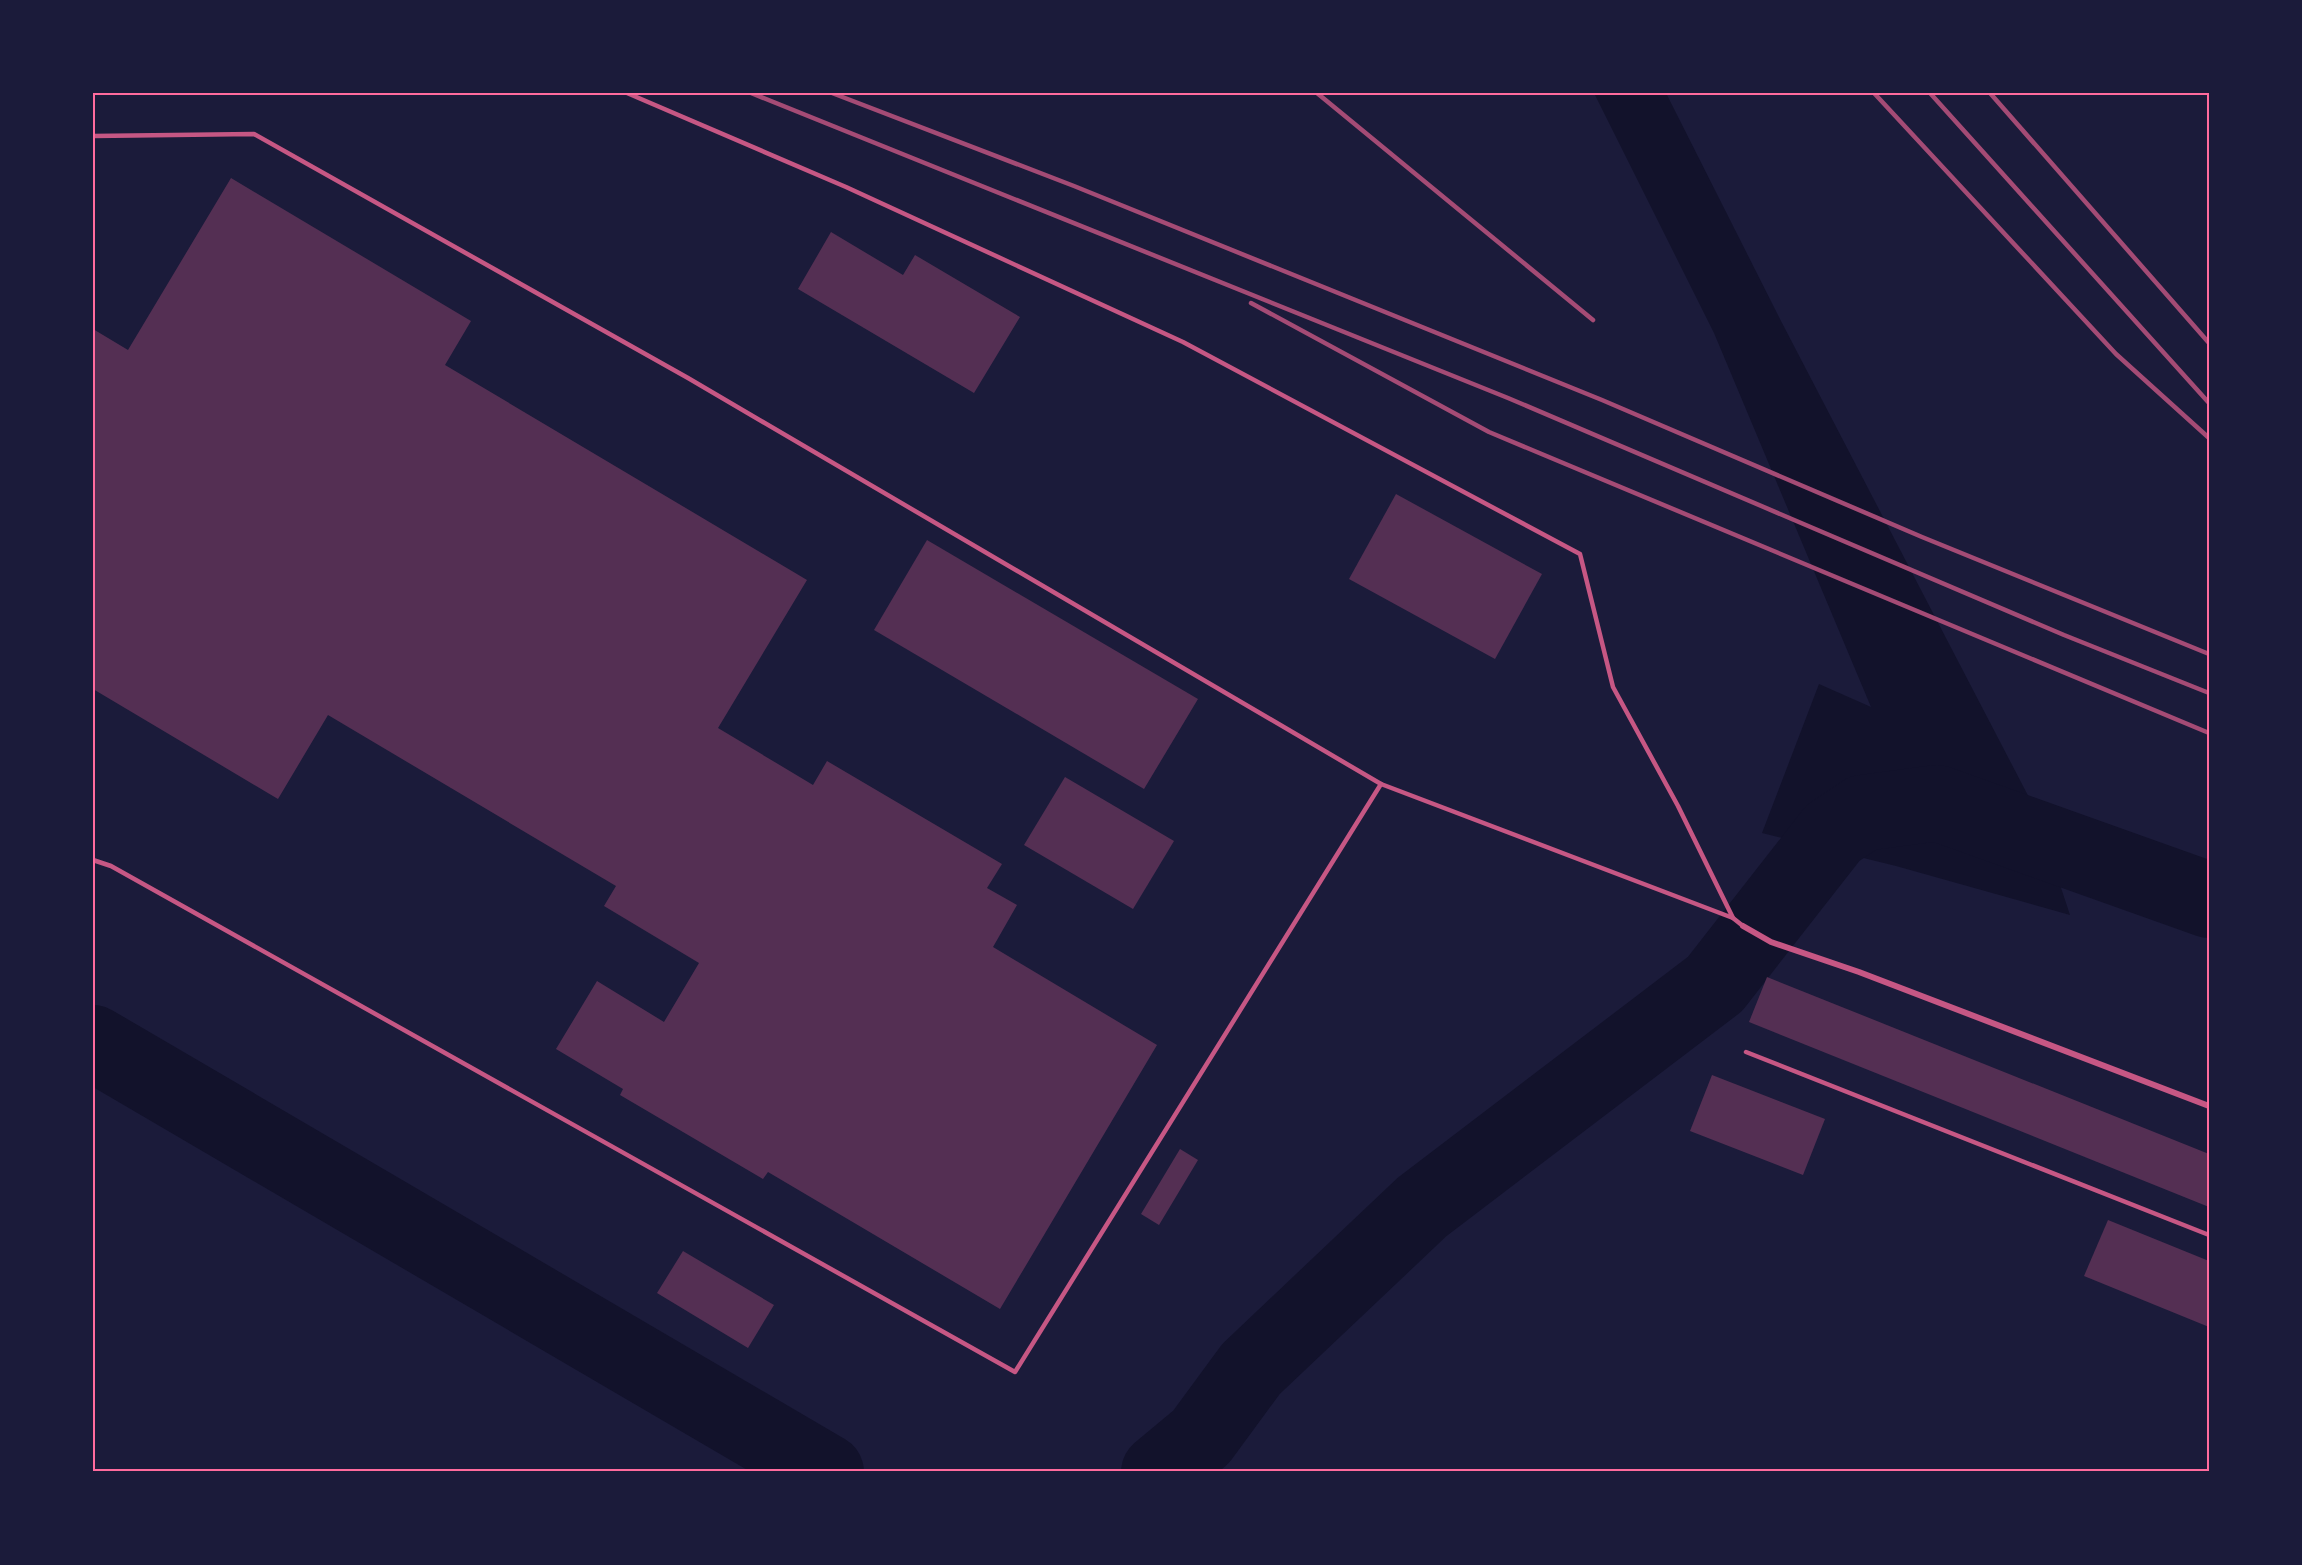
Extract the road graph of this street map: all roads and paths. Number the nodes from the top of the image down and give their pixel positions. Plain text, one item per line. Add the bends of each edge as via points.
1 (627, 93) edge
2 (93, 136) edge
3 (1381, 784) junction
4 (93, 860) edge
5 (1733, 918) junction
6 (1743, 926) joint
7 (1746, 1052) dead end
8 (2209, 1106) edge
9 (2209, 1235) edge

1 - 5 lane via 846,187 1183,342 1580,554 1613,687
2 - 3 lane via 254,134 688,378
3 - 4 lane via 1015,1372 111,866
3 - 5 lane
5 - 6 lane
6 - 8 street via 1772,942
7 - 9 lane

